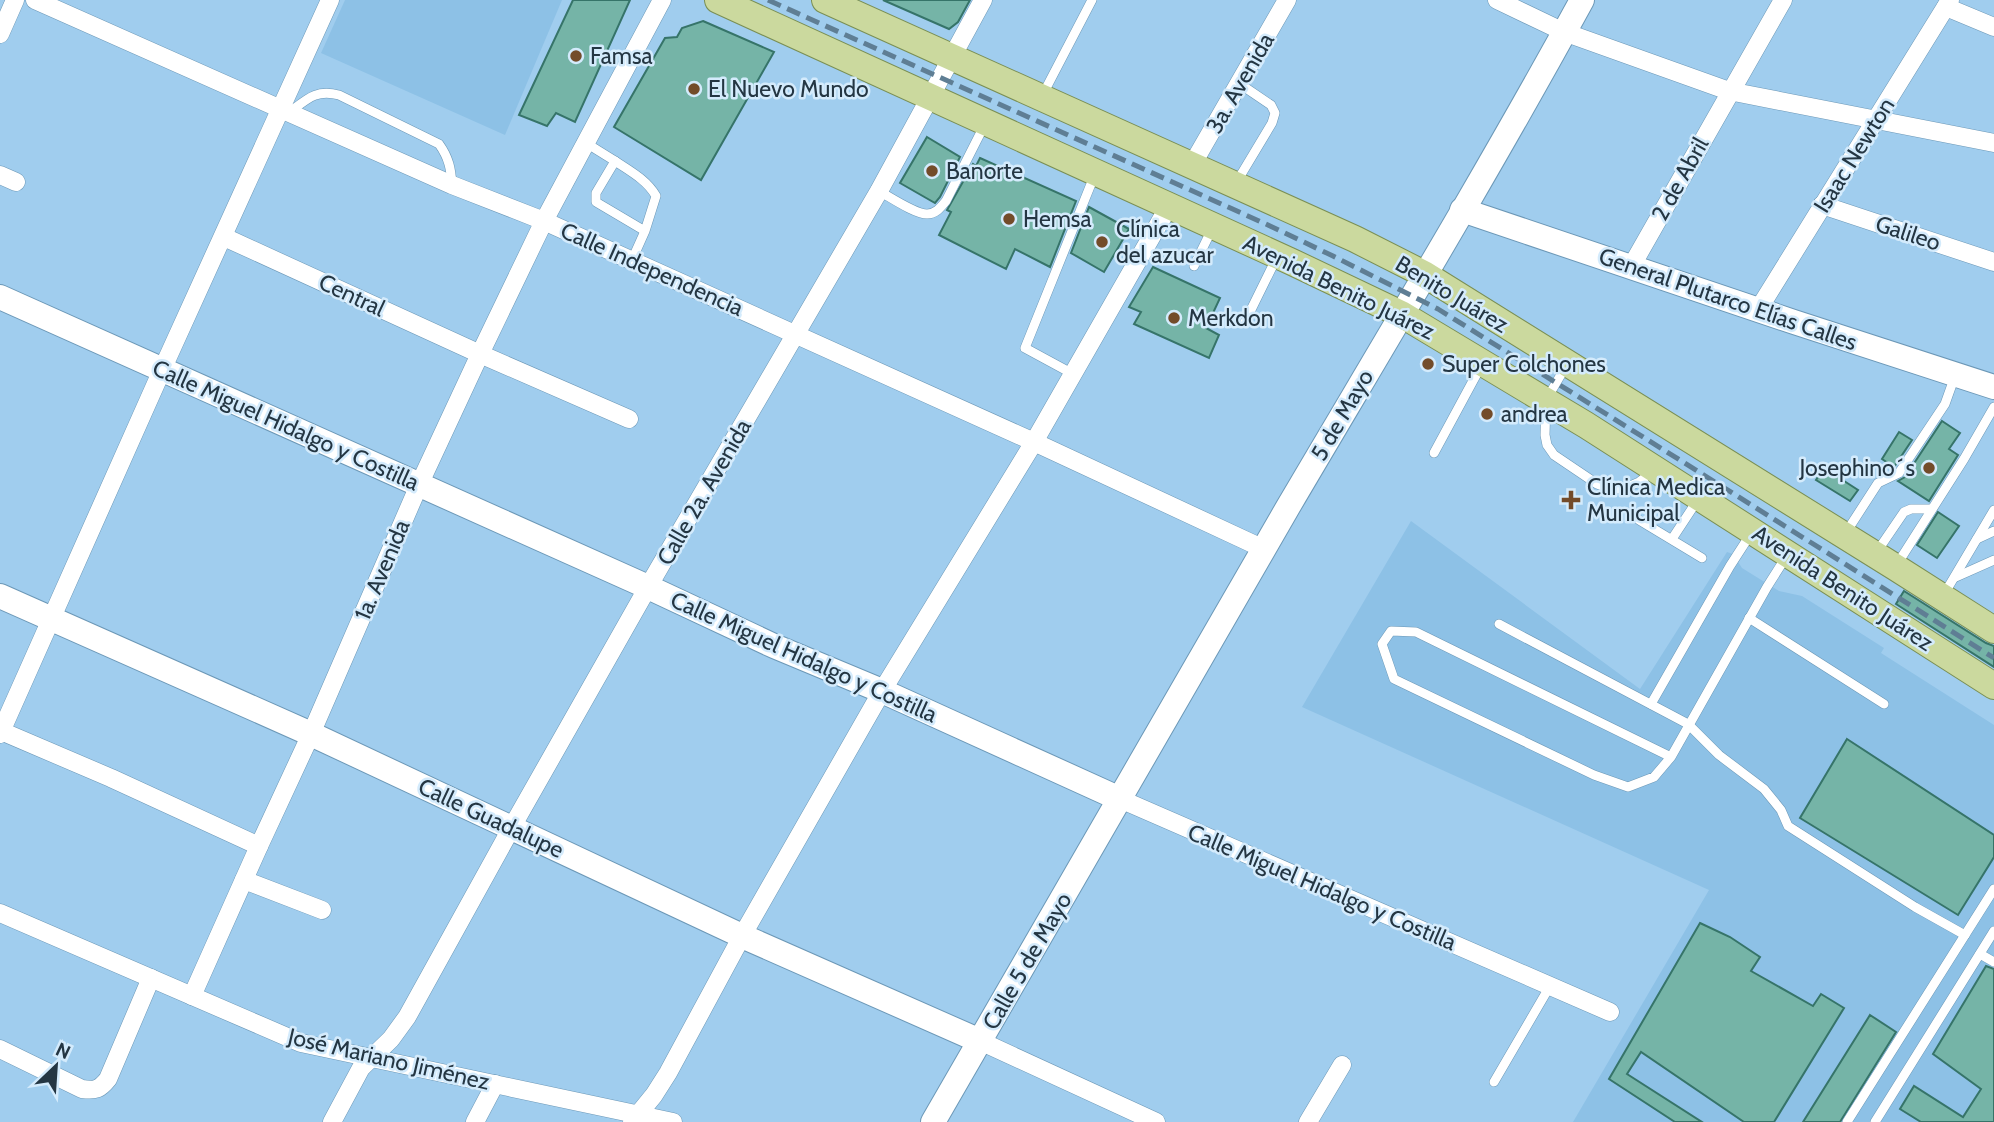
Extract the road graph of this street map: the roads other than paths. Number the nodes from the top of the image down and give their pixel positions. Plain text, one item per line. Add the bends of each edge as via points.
1 (15, 0) edge
2 (35, 0) edge
3 (330, 0) edge
4 (662, 0) edge
5 (718, 0) edge
6 (825, 0) edge
7 (983, 0) edge
8 (1091, 0) edge
9 (1287, 0) edge
10 (1497, 0) edge
11 (1582, 0) edge
12 (1783, 0) edge
13 (1948, 4) edge
14 (1994, 27) edge
15 (1564, 32) junction
16 (0, 34) edge
17 (951, 57) junction
18 (1240, 84) junction
19 (1730, 91) junction
20 (929, 97) junction
21 (1041, 98) junction
22 (284, 111) junction
23 (1875, 121) junction
24 (985, 123) junction
25 (586, 143) junction
26 (1994, 143) edge
27 (615, 161) junction
28 (1192, 165) junction
29 (1096, 172) junction
30 (452, 185) junction
31 (1235, 185) junction
32 (879, 191) junction
33 (1822, 205) junction
34 (1169, 206) junction
35 (1462, 210) junction
36 (544, 220) junction
37 (1214, 226) junction
38 (645, 231) junction
39 (223, 237) junction
40 (1278, 255) junction
41 (632, 260) junction
42 (1994, 262) edge
43 (1194, 266) dead end
44 (1631, 267) junction
45 (1424, 274) junction
46 (0, 297) edge
47 (1758, 310) junction
48 (1401, 314) junction
49 (1245, 322) dead end
50 (796, 334) junction
51 (480, 354) junction
52 (1483, 361) junction
53 (1567, 364) junction
54 (162, 370) junction
55 (1073, 374) junction
56 (1955, 375) junction
57 (1994, 387) edge
58 (1608, 389) junction
59 (1546, 400) junction
60 (1994, 407) edge
61 (629, 419) dead end
62 (1587, 425) junction
63 (1034, 442) junction
64 (1434, 453) dead end
65 (1656, 469) junction
66 (419, 485) junction
67 (1699, 496) junction
68 (1931, 509) junction
69 (1994, 510) edge
70 (1639, 520) dead end
71 (1753, 530) junction
72 (1994, 531) edge
73 (1844, 535) junction
74 (1672, 539) junction
75 (1978, 539) junction
76 (1264, 549) junction
77 (1788, 553) junction
78 (1702, 558) dead end
79 (1885, 560) junction
80 (1994, 561) edge
81 (648, 587) junction
82 (1948, 587) junction
83 (0, 596) edge
84 (1749, 618) junction
85 (51, 619) junction
86 (1499, 624) dead end
87 (1994, 630) edge
88 (1994, 686) edge
89 (882, 691) junction
90 (1651, 704) junction
91 (1884, 704) dead end
92 (1688, 724) junction
93 (1, 733) edge
94 (311, 734) junction
95 (1671, 757) junction
96 (1120, 799) junction
97 (512, 827) junction
98 (259, 846) junction
99 (244, 880) junction
100 (1994, 889) edge
101 (322, 910) dead end
102 (0, 913) edge
103 (1994, 931) edge
104 (1965, 935) junction
105 (743, 936) junction
106 (1980, 954) junction
107 (1994, 962) edge
108 (151, 978) junction
109 (1550, 986) junction
110 (192, 996) junction
111 (1610, 1012) dead end
112 (981, 1041) junction
113 (0, 1049) edge
114 (371, 1057) junction
115 (1342, 1065) dead end
116 (1494, 1082) dead end
117 (495, 1083) junction
118 (636, 1118) edge
119 (332, 1122) edge
120 (475, 1122) edge
121 (673, 1122) edge
122 (933, 1122) edge
123 (1156, 1122) edge
124 (1308, 1122) edge
125 (1847, 1122) edge
126 (1875, 1122) edge

1 - 16 street
2 - 22 street, Calle Independencia
3 - 22 street
4 - 25 street, 1a. Avenida
5 - 20 main road, Avenida Benito Juárez
6 - 17 main road
7 - 17 street, Calle 2a. Avenida
8 - 21 lane
9 - 18 street, 3a. Avenida
10 - 15 street
11 - 15 street
12 - 19 street, 2 de Abril
13 - 14 street
13 - 23 street, Isaac Newton
15 - 19 street
15 - 35 street, 5 de Mayo
17 - 20 street, Calle 2a. Avenida
17 - 21 main road, Benito Juárez
18 - 28 street, 3a. Avenida
18 - 31 lane via 1275,114
19 - 23 street
19 - 44 street, 2 de Abril
20 - 24 main road, Avenida Benito Juárez
20 - 32 street, Calle 2a. Avenida
21 - 28 main road, Benito Juárez
22 - 30 street, Calle Independencia
22 - 30 lane via 318,93 339,95 439,144 447,154
22 - 39 street
23 - 26 street
23 - 33 street, Isaac Newton
24 - 29 main road, Avenida Benito Juárez
24 - 32 lane via 938,210 928,214 917,211
25 - 27 lane
25 - 36 street, 1a. Avenida
27 - 38 lane via 656,196
27 - 38 lane via 596,193 596,202
28 - 31 main road, Benito Juárez
29 - 34 main road, Avenida Benito Juárez
29 - 55 lane via 1025,348
30 - 36 street, Calle Independencia
31 - 45 main road, Benito Juárez
32 - 50 street, Calle 2a. Avenida
33 - 42 street, Galileo
33 - 47 street, Isaac Newton
34 - 37 main road, Avenida Benito Juárez
34 - 55 street
35 - 44 street, General Plutarco Elías Calles
35 - 45 street, 5 de Mayo
36 - 41 street, Calle Independencia
36 - 51 street, 1a. Avenida
37 - 40 main road, Avenida Benito Juárez
37 - 43 lane
38 - 41 lane
39 - 51 street, Central
39 - 54 street
40 - 48 main road, Avenida Benito Juárez
40 - 49 lane
41 - 50 street, Calle Independencia
44 - 47 street, General Plutarco Elías Calles
45 - 48 street, 5 de Mayo
45 - 53 main road, Benito Juárez
46 - 54 street, Calle Miguel Hidalgo y Costilla
47 - 56 street, General Plutarco Elías Calles
48 - 52 main road, Avenida Benito Juárez
48 - 76 street, 5 de Mayo
50 - 63 street, Calle Independencia
50 - 81 street, Calle 2a. Avenida
51 - 61 street, Central
51 - 66 street, 1a. Avenida
52 - 59 main road, Avenida Benito Juárez
52 - 64 lane
53 - 58 main road, Benito Juárez
53 - 59 lane
54 - 66 street, Calle Miguel Hidalgo y Costilla
54 - 85 street
55 - 63 street
56 - 57 street, General Plutarco Elías Calles
56 - 73 lane via 1945,404 1899,473 1878,484
58 - 62 main road
58 - 73 main road, Benito Juárez
59 - 62 main road, Avenida Benito Juárez
59 - 65 lane via 1547,445 1554,455 1597,484 1623,489
60 - 68 lane
62 - 65 main road, Avenida Benito Juárez
63 - 76 street, Calle Independencia
63 - 89 street
65 - 67 main road, Avenida Benito Juárez
66 - 81 street, Calle Miguel Hidalgo y Costilla
66 - 94 street, 1a. Avenida
67 - 71 main road, Avenida Benito Juárez
67 - 74 lane
68 - 79 lane
68 - 79 lane via 1904,512
69 - 75 lane
70 - 74 lane
71 - 77 main road, Avenida Benito Juárez
71 - 90 lane
72 - 75 lane
73 - 79 main road, Benito Juárez
74 - 78 lane
75 - 82 lane
76 - 96 street, 5 de Mayo
77 - 84 lane
77 - 88 main road, Avenida Benito Juárez
79 - 82 main road, Benito Juárez
80 - 82 lane
81 - 89 street, Calle Miguel Hidalgo y Costilla
81 - 97 street, Calle 2a. Avenida
82 - 87 main road, Benito Juárez
83 - 85 street, Calle Guadalupe
84 - 91 lane
84 - 92 lane
85 - 93 street
85 - 94 street, Calle Guadalupe
86 - 90 lane
89 - 96 street, Calle Miguel Hidalgo y Costilla
89 - 105 street
90 - 92 lane
92 - 95 lane
92 - 104 lane via 1764,789 1788,826
93 - 98 street
94 - 97 street, Calle Guadalupe
94 - 98 street, 1a. Avenida
95 - 95 lane via 1654,777 1628,787 1594,775 1394,679 1382,644 1391,631 1416,632
96 - 109 street, Calle Miguel Hidalgo y Costilla
96 - 112 street, Calle 5 de Mayo
97 - 105 street, Calle Guadalupe
97 - 114 street, Calle 2a. Avenida via 407,1017
98 - 99 street, 1a. Avenida
99 - 101 street
99 - 110 street, 1a. Avenida
100 - 104 lane
102 - 108 street, José Mariano Jiménez
103 - 106 lane
104 - 125 lane
105 - 112 street, Calle Guadalupe
105 - 118 street via 668,1073
106 - 107 lane
106 - 126 lane
108 - 110 street, José Mariano Jiménez
108 - 113 street via 101,1088 82,1090
109 - 111 street, Calle Miguel Hidalgo y Costilla
109 - 116 lane
110 - 114 street, José Mariano Jiménez via 301,1043
112 - 122 street, Calle 5 de Mayo
112 - 123 street
114 - 117 street, José Mariano Jiménez
114 - 119 street, Calle 2a. Avenida
115 - 124 street
117 - 118 street, José Mariano Jiménez
117 - 120 street
118 - 121 street, José Mariano Jiménez

